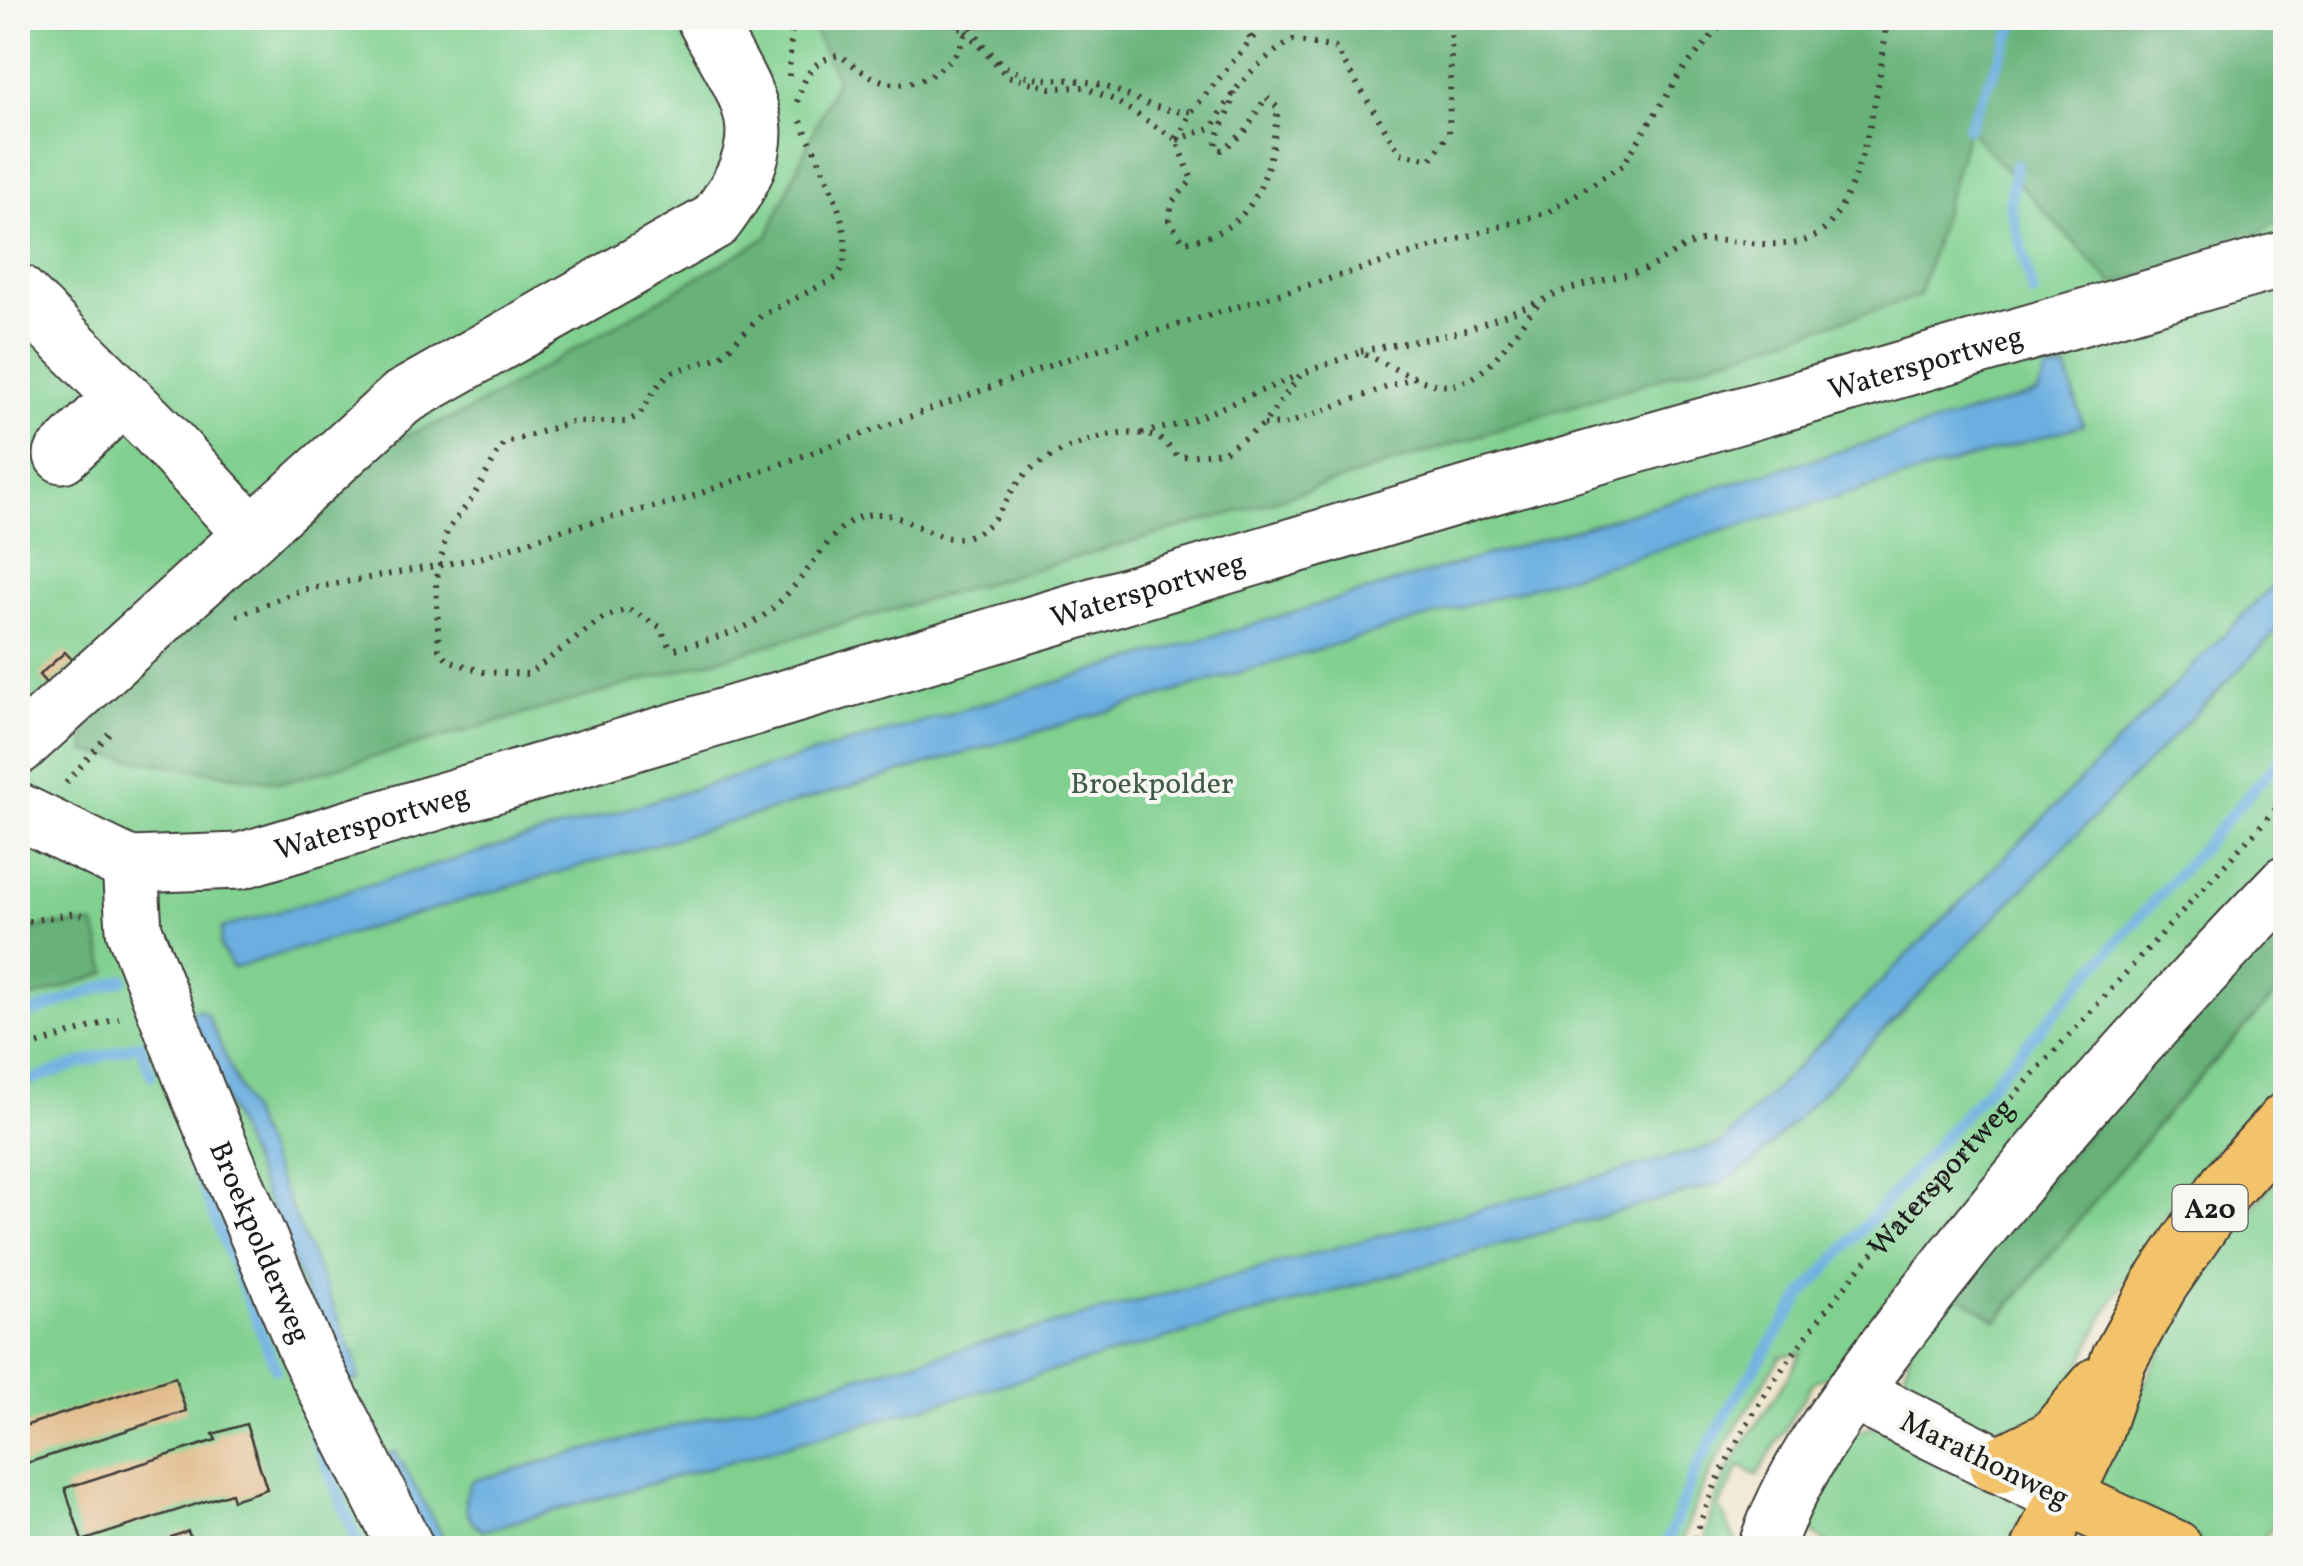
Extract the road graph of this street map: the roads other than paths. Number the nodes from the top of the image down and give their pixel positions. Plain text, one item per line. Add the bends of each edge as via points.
1 (704, 18) edge
2 (2286, 258) edge
3 (18, 292) edge
4 (123, 397) junction
5 (62, 455) dead end
6 (252, 534) junction
7 (18, 747) edge
8 (26, 815) edge
9 (130, 865) junction
10 (2286, 883) edge
11 (2286, 1120) edge
12 (2119, 1359) junction
13 (1852, 1392) junction
14 (1998, 1465) junction
15 (2064, 1497) junction
16 (1770, 1547) edge
17 (406, 1548) edge
18 (2040, 1548) edge
19 (2175, 1548) edge

1 - 6 street via 757,122 752,157 715,221 402,398
2 - 9 street, Watersportweg via 1480,490 240,861
3 - 4 street
4 - 5 street
4 - 6 street
6 - 7 street
8 - 9 street, Watersportweg
9 - 17 street, Broekpolderweg via 134,930 164,1008 176,1101 301,1388
10 - 13 street, Watersportweg via 2154,1019 1993,1207
11 - 12 main road, A20 via 2194,1230
12 - 14 main road, A20 via 2053,1438
12 - 15 main road, A20
13 - 14 street, Marathonweg
13 - 16 street, Watersportweg via 1803,1469
14 - 15 street, Marathonweg
15 - 18 main road
15 - 19 main road, Marathonweg

